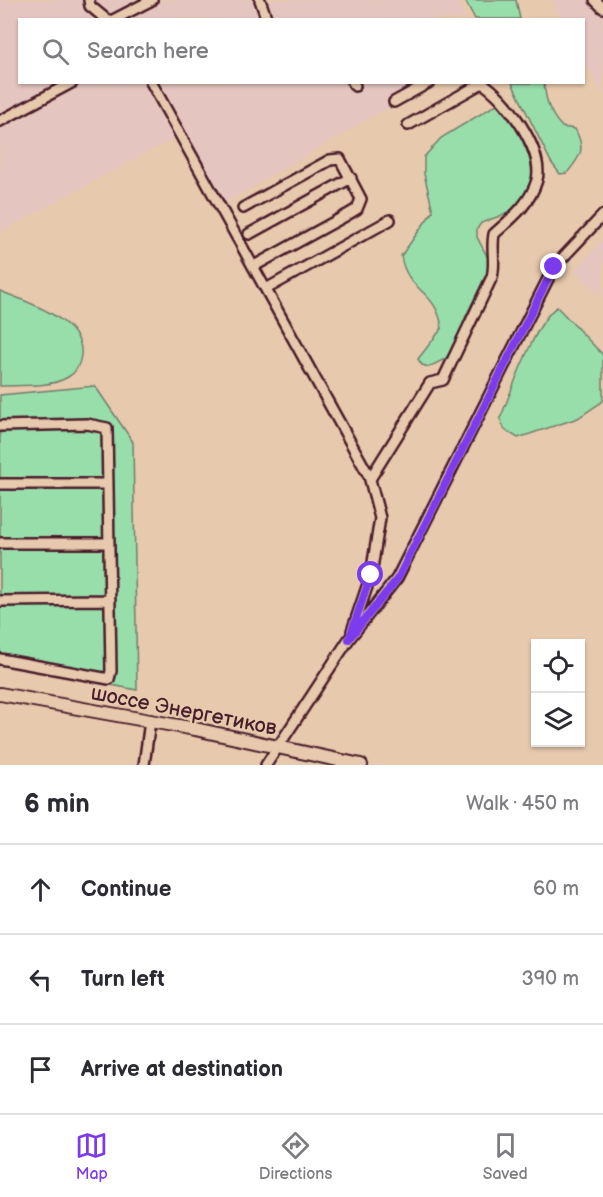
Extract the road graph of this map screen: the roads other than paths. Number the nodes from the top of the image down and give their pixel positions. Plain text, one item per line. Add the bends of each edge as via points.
1 (90, 0) edge
2 (152, 0) edge
3 (260, 0) edge
4 (595, 0) edge
5 (603, 8) edge
6 (104, 18) edge
7 (117, 18) edge
8 (266, 18) edge
9 (69, 84) edge
10 (152, 84) edge
11 (426, 84) edge
12 (480, 84) edge
13 (483, 84) edge
14 (394, 102) dead end
15 (0, 121) edge
16 (408, 125) dead end
17 (351, 178) junction
18 (243, 208) dead end
19 (603, 215) edge
20 (390, 220) dead end
21 (249, 234) dead end
22 (254, 266) junction
23 (266, 289) junction
24 (0, 426) edge
25 (370, 479) junction
26 (0, 484) edge
27 (107, 484) junction
28 (0, 543) edge
29 (109, 543) junction
30 (110, 600) junction
31 (0, 601) edge
32 (349, 639) junction
33 (0, 659) edge
34 (0, 694) edge
35 (150, 721) junction
36 (276, 747) junction
37 (144, 765) edge
38 (266, 765) edge
39 (361, 765) edge

1 - 6 street via 90,6
2 - 7 street
3 - 8 street
4 - 5 street
9 - 15 street
10 - 22 street
11 - 14 street
12 - 16 street
13 - 25 street via 507,104 523,131 536,158 537,178 519,214 494,234 492,277 443,380 430,383
17 - 18 street via 340,159 330,160
17 - 21 street
17 - 22 street via 361,199 357,209
19 - 32 street via 554,267 398,578
20 - 23 street
22 - 23 street
23 - 25 street
24 - 27 street via 101,424 106,428
25 - 32 street via 380,518 371,575
26 - 27 street
27 - 29 street
28 - 29 street
29 - 30 street
30 - 31 street
30 - 33 street via 109,679
32 - 36 street
34 - 35 main road, шоссе Энергетиков
35 - 36 main road, шоссе Энергетиков
35 - 37 street
36 - 38 street
36 - 39 main road, шоссе Энергетиков

